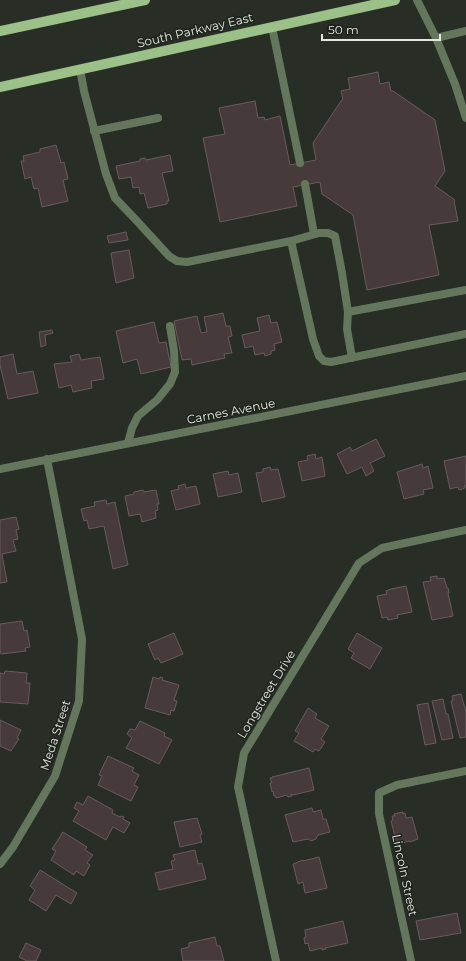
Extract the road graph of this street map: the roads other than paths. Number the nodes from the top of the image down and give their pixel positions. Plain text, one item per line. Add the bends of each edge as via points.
1 (145, 0) edge
2 (395, 0) edge
3 (417, 0) edge
4 (272, 26) junction
5 (0, 31) edge
6 (466, 31) edge
7 (436, 38) junction
8 (80, 69) junction
9 (0, 87) edge
10 (158, 118) dead end
11 (466, 118) edge
12 (94, 131) junction
13 (300, 163) dead end
14 (305, 184) dead end
15 (314, 234) junction
16 (290, 240) junction
17 (466, 290) edge
18 (348, 312) junction
19 (170, 326) dead end
20 (466, 334) edge
21 (352, 358) junction
22 (466, 376) edge
23 (128, 443) junction
24 (47, 459) junction
25 (0, 469) edge
26 (466, 530) edge
27 (466, 770) edge
28 (0, 864) edge
29 (276, 961) edge
30 (412, 961) edge

1 - 5 main road
2 - 4 main road, South Parkway East
3 - 7 street
4 - 8 main road, South Parkway East
4 - 13 street
6 - 7 street
7 - 11 street
8 - 9 main road, South Parkway East
8 - 12 street
10 - 12 street
12 - 16 street via 115,198 169,256 186,262
14 - 15 street
15 - 16 street
15 - 18 street via 328,233 335,236
16 - 21 street via 319,356 324,361 331,362
17 - 18 street
18 - 21 street via 347,330
19 - 23 street via 175,372 170,384 157,400 138,416
20 - 21 street
22 - 23 street, Carnes Avenue
23 - 24 street, Carnes Avenue
24 - 25 street, Carnes Avenue
24 - 28 street, Meda Street via 82,639 79,701 55,776 13,847
26 - 29 street, Longstreet Drive via 382,548 359,563 244,753 238,788
27 - 30 street, Lincoln Street via 397,784 379,793 379,814

